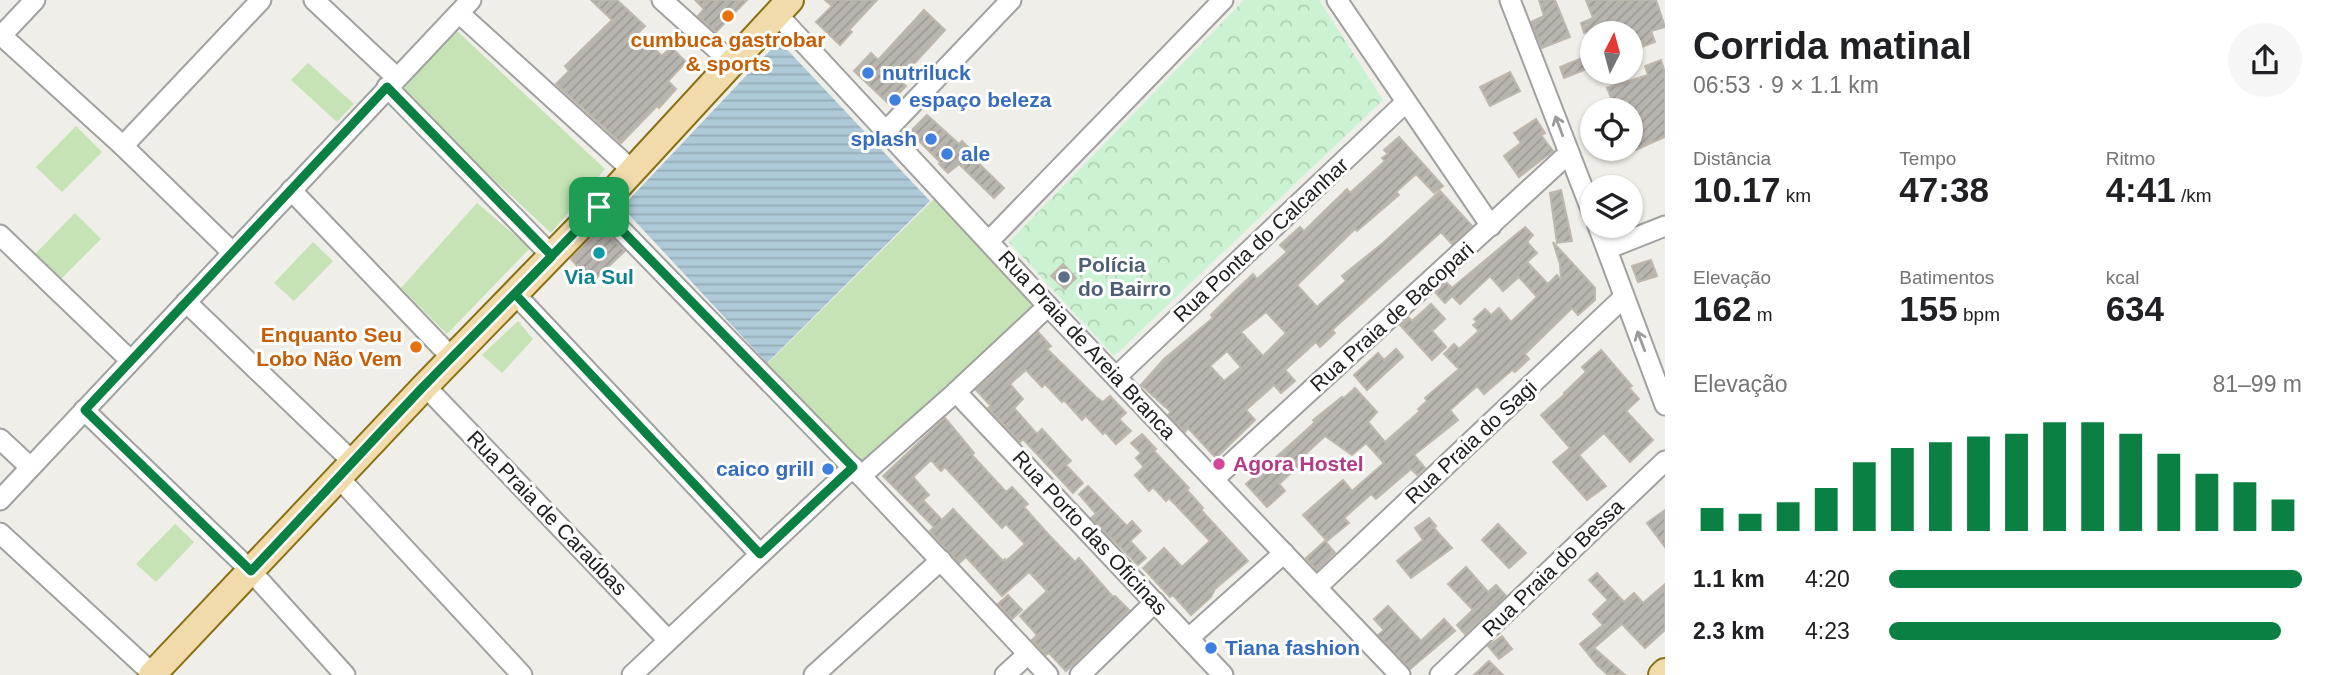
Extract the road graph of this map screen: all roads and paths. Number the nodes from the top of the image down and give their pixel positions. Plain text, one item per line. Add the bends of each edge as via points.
1 (35, 0) edge
2 (261, 0) edge
3 (314, 0) edge
4 (662, 0) edge
5 (1011, 0) edge
6 (1223, 0) edge
7 (1337, 0) edge
8 (1510, 0) edge
9 (465, 6) edge
10 (784, 7) edge
11 (1, 37) edge
12 (732, 63) junction
13 (392, 82) junction
14 (1406, 103) junction
15 (886, 131) junction
16 (123, 146) junction
17 (1569, 153) junction
18 (633, 171) junction
19 (1580, 181) edge
20 (290, 190) junction
21 (599, 207) junction
22 (1492, 226) junction
23 (1665, 226) edge
24 (0, 235) edge
25 (1603, 238) edge
26 (989, 241) junction
27 (1607, 249) junction
28 (232, 252) junction
29 (552, 256) junction
30 (515, 294) junction
31 (1625, 297) junction
32 (186, 302) junction
33 (1048, 306) junction
34 (452, 358) junction
35 (130, 360) junction
36 (1116, 377) junction
37 (425, 386) junction
38 (956, 392) junction
39 (1665, 405) edge
40 (85, 410) junction
41 (0, 439) edge
42 (1665, 461) edge
43 (30, 467) junction
44 (346, 470) junction
45 (857, 471) junction
46 (1214, 479) junction
47 (0, 500) edge
48 (0, 533) edge
49 (1283, 553) junction
50 (760, 554) junction
51 (941, 560) junction
52 (251, 571) junction
53 (1317, 587) junction
54 (1155, 602) junction
55 (1189, 638) junction
56 (668, 640) junction
57 (1028, 654) junction
58 (153, 675) edge
59 (345, 675) edge
60 (522, 675) edge
61 (632, 675) edge
62 (814, 675) edge
63 (1005, 675) edge
64 (1048, 675) edge
65 (1080, 675) edge
66 (1223, 675) edge
67 (1400, 675) edge
68 (1440, 675) edge

1 - 11 street
2 - 16 street
3 - 13 street
4 - 12 street
5 - 15 street
6 - 26 street
7 - 14 street
17 -> 8 street
9 - 13 street
9 - 18 street
10 - 12 main road
10 - 15 street, Rua Praia de Areia Branca
11 - 16 street
12 - 18 main road
13 - 20 street
13 - 29 street
14 - 22 street
14 - 36 street, Rua Ponta do Calcanhar
15 - 26 street, Rua Praia de Areia Branca
16 - 28 street
17 - 19 street
17 - 22 street, Rua Praia de Bacopari
18 - 21 main road
20 - 28 street
20 - 34 street
21 - 29 main road
21 - 45 street
22 - 46 street, Rua Praia de Bacopari
23 - 27 street
24 - 35 street
25 - 27 street
26 - 33 street, Rua Praia de Areia Branca
27 - 31 street
28 - 32 street
29 - 30 main road
30 - 34 main road
30 - 50 street
39 -> 31 street
31 - 53 street, Rua Praia do Sagi
32 - 35 street
32 - 44 street
33 - 36 street, Rua Praia de Areia Branca
33 - 38 street
34 - 37 main road
35 - 40 street
36 - 46 street, Rua Praia de Areia Branca
37 - 44 main road
37 - 56 street, Rua Praia de Caraúbas
38 - 45 street
38 - 54 street, Rua Porto das Oficinas
40 - 43 street
40 - 52 street
41 - 43 street
42 - 68 street, Rua Praia do Bessa
43 - 47 street
44 - 52 main road
44 - 60 street
45 - 50 street
45 - 51 street
46 - 49 street, Rua Praia de Areia Branca
48 - 58 street
49 - 53 street, Rua Praia de Areia Branca
49 - 55 street
50 - 56 street
51 - 57 street
51 - 62 street
52 - 58 main road
52 - 59 street
53 - 67 street, Rua Praia de Areia Branca
54 - 55 street, Rua Porto das Oficinas
54 - 65 street
55 - 66 street, Rua Porto das Oficinas
56 - 61 street
57 - 63 street
57 - 64 street

